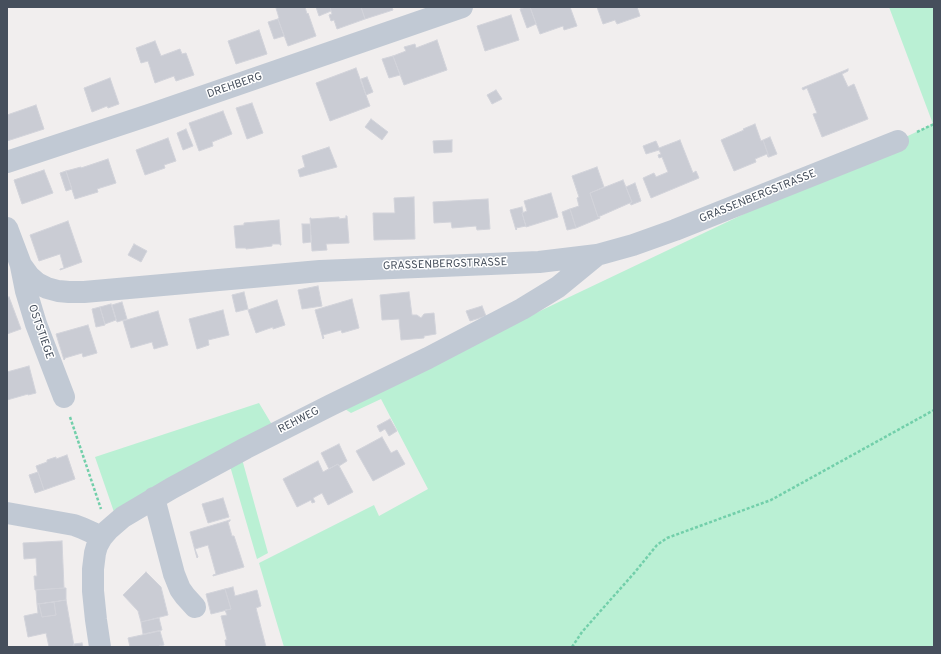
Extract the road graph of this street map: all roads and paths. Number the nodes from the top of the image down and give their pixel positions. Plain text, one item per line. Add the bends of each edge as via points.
1 (462, 7) edge
2 (898, 141) dead end
3 (7, 162) edge
4 (7, 228) edge
5 (597, 254) junction
6 (21, 264) junction
7 (64, 397) joint
8 (934, 410) edge
9 (154, 498) junction
10 (99, 503) dead end
11 (7, 513) edge
12 (102, 537) junction
13 (195, 607) dead end
14 (100, 647) edge
15 (572, 647) edge

1 - 3 street, DREHBERG
2 - 5 street, GRASSENBERGSTRASSE via 675,230
4 - 6 street, GRASSENBERGSTRASSE
5 - 6 street, GRASSENBERGSTRASSE via 539,262 320,271 84,292 47,288 29,276
5 - 9 street, REHWEG via 558,287 522,309 246,448
6 - 7 street, OSTSTIEGE via 36,324
7 - 10 path
8 - 15 path via 771,500 667,538 657,545
9 - 12 street, REHWEG via 123,517
9 - 13 street via 174,574 180,589
11 - 12 street via 74,525
12 - 14 street, REHWEG via 95,553 93,578

